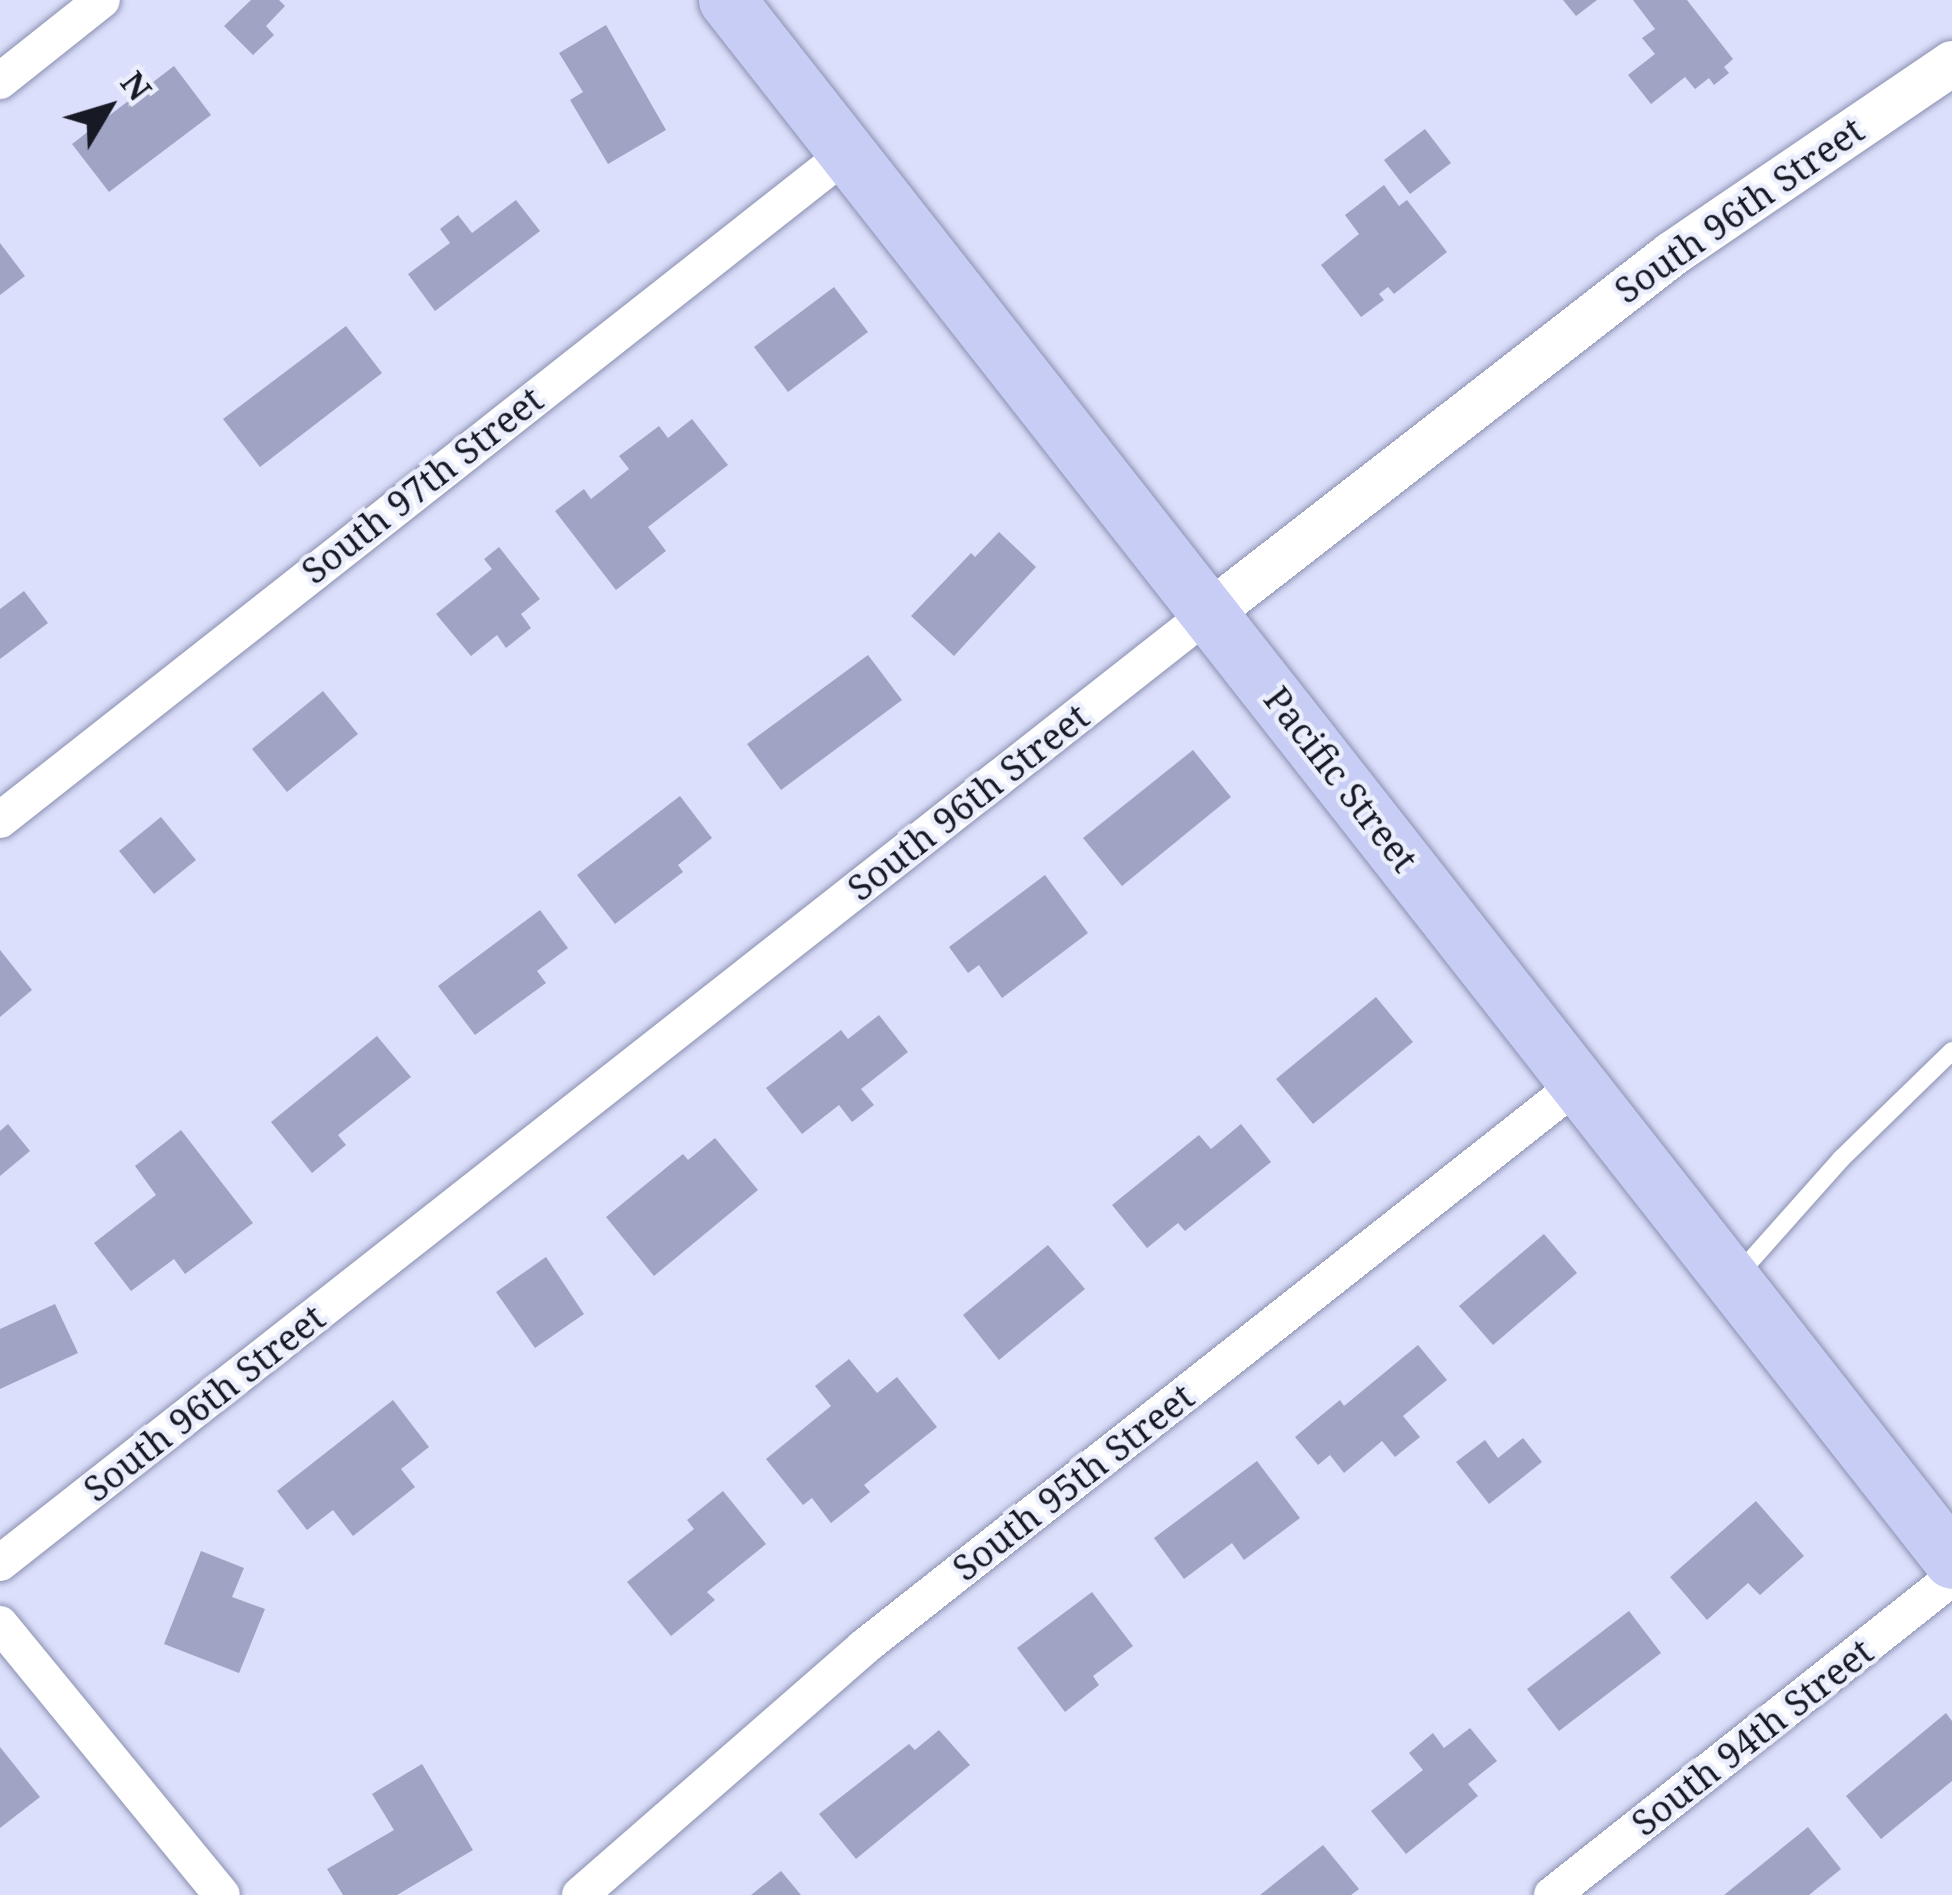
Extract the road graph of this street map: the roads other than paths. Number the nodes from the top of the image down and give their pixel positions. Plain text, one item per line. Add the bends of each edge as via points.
1 (102, 0) edge
2 (727, 0) edge
3 (1948, 73) edge
4 (0, 81) edge
5 (847, 153) junction
6 (1211, 611) junction
7 (0, 820) edge
8 (1952, 1051) edge
9 (1578, 1084) junction
10 (1732, 1281) junction
11 (1952, 1560) edge
12 (0, 1563) edge
13 (1952, 1578) edge
14 (0, 1624) edge
15 (222, 1895) edge
16 (580, 1895) edge
17 (1552, 1895) edge

1 - 4 street
2 - 5 main road, Pacific Street
3 - 6 street, South 96th Street via 1672,253
5 - 6 main road, Pacific Street
5 - 7 street, South 97th Street
6 - 9 main road, Pacific Street
6 - 12 street, South 96th Street
8 - 10 lane
9 - 10 main road, Pacific Street
9 - 16 street, South 95th Street via 864,1647
10 - 11 main road, Pacific Street
13 - 17 street, South 94th Street
14 - 15 street

